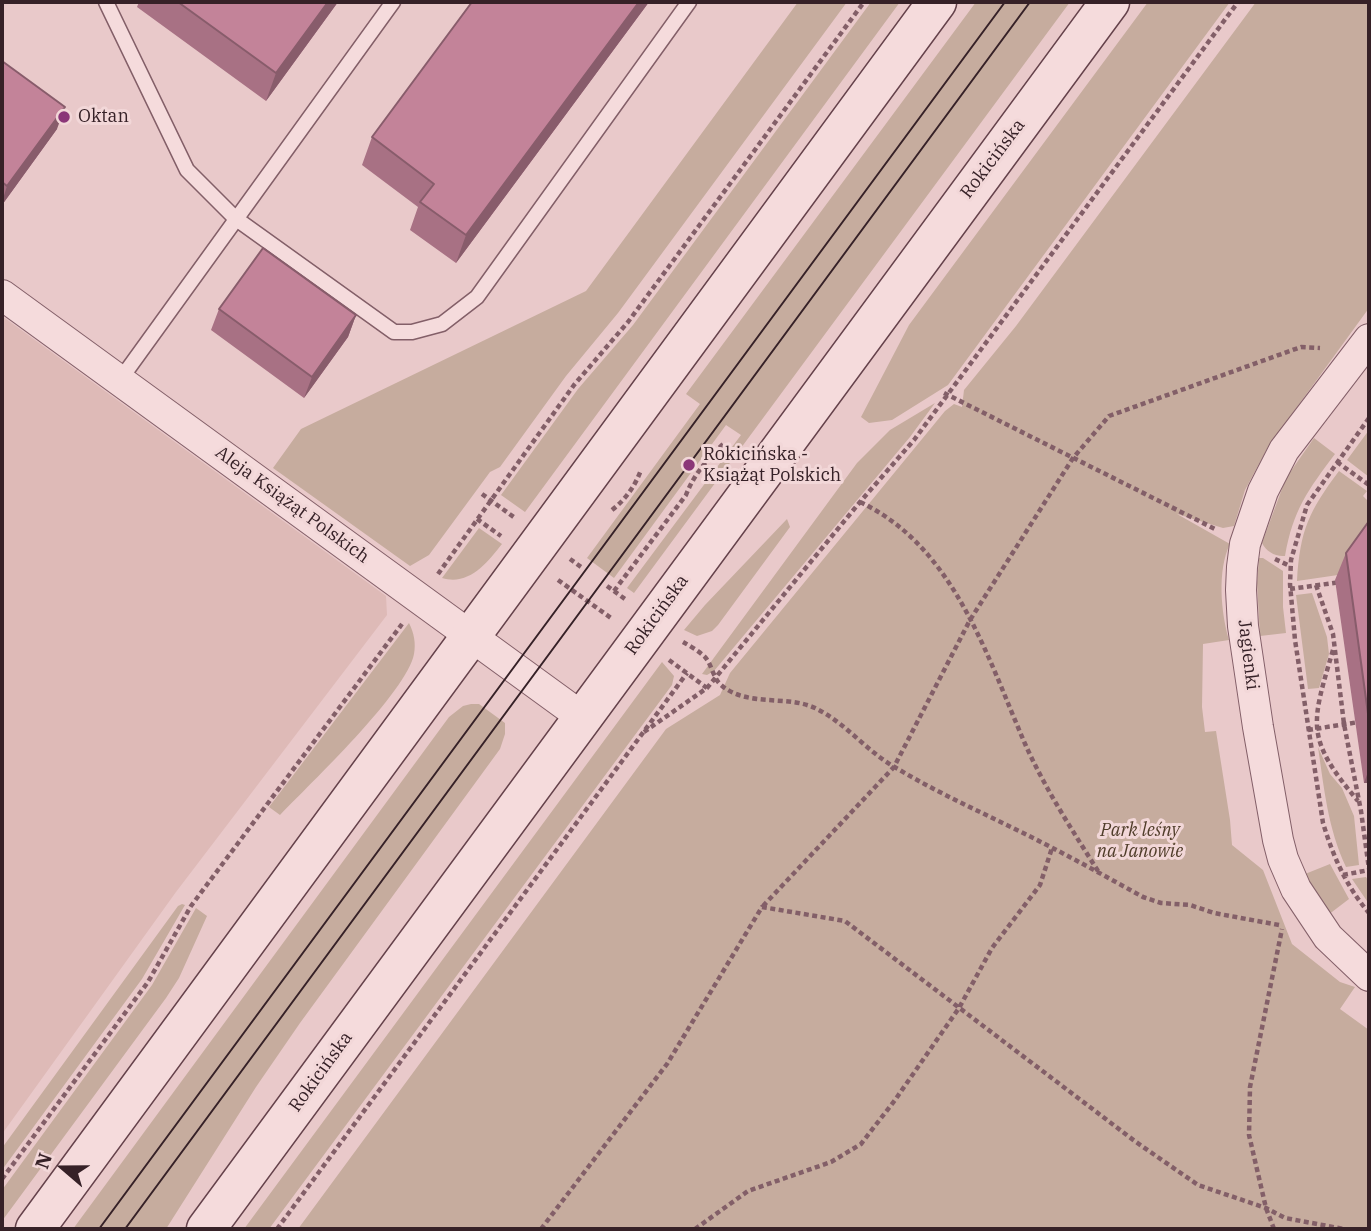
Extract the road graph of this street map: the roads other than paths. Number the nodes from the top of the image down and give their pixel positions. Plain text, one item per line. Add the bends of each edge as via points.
1 (106, 2) edge
2 (393, 2) edge
3 (689, 2) edge
4 (937, 2) edge
5 (1110, 2) edge
6 (235, 218) junction
7 (2, 296) edge
8 (1365, 345) edge
9 (120, 380) junction
10 (471, 636) junction
11 (582, 717) junction
12 (1369, 976) edge
13 (35, 1229) edge
14 (206, 1229) edge

1 - 6 lane via 187,170
2 - 6 lane
3 - 6 lane via 477,297 442,324 394,332
4 - 10 main road
5 - 11 main road, Rokicińska
6 - 9 lane
7 - 9 street, Aleja Książąt Polskich
8 - 12 street, Jagienki via 1273,470 1245,544 1241,590 1258,727 1283,859 1328,937
9 - 10 street, Aleja Książąt Polskich
10 - 11 street, Aleja Książąt Polskich
10 - 13 main road
11 - 14 main road, Rokicińska

